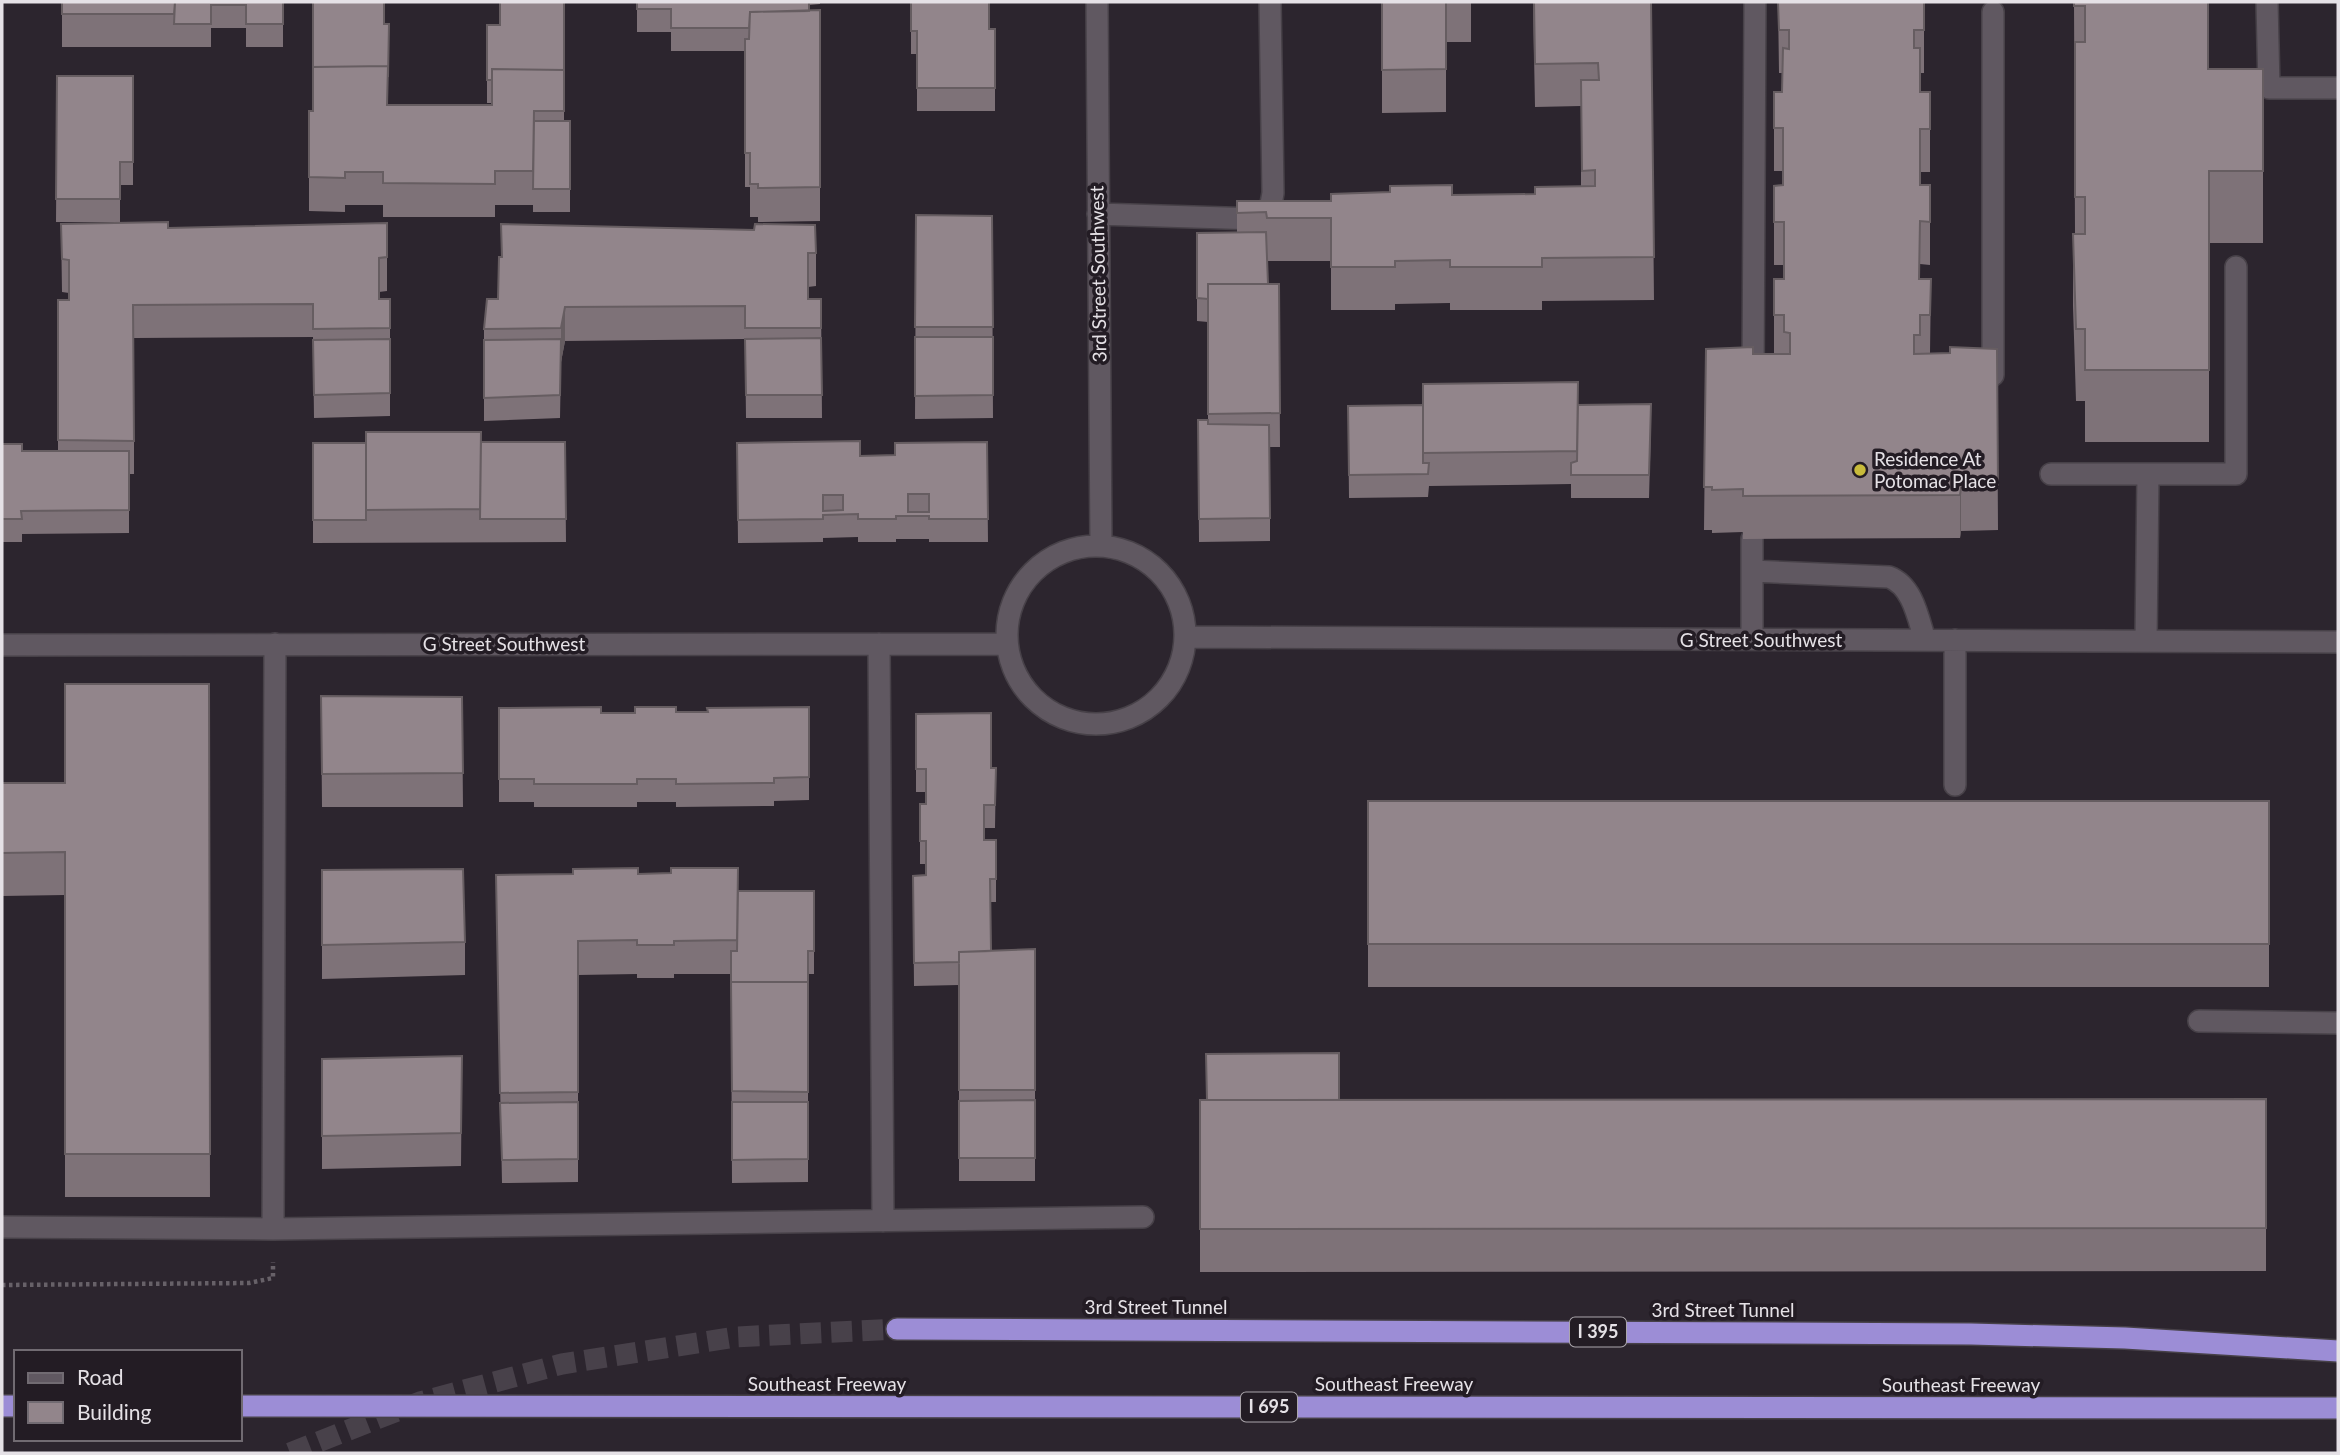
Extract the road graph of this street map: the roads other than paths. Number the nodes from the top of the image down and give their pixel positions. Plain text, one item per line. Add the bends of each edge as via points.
1 (1097, 2) edge
2 (1270, 2) edge
3 (1755, 2) edge
4 (2267, 2) edge
5 (1993, 12) dead end
6 (2338, 88) edge
7 (1098, 214) junction
8 (2236, 267) dead end
9 (1993, 384) edge
10 (1753, 390) edge
11 (2050, 474) dead end
12 (2148, 474) junction
13 (1752, 539) dead end
14 (1101, 546) junction
15 (1752, 571) junction
16 (1185, 637) junction
17 (1752, 639) junction
18 (1925, 640) junction
19 (1955, 640) junction
20 (2146, 640) junction
21 (2338, 642) edge
22 (275, 644) junction
23 (879, 644) junction
24 (1007, 644) junction
25 (2, 645) edge
26 (1955, 785) dead end
27 (2199, 1021) dead end
28 (2338, 1023) edge
29 (1143, 1217) dead end
30 (883, 1221) junction
31 (2, 1227) edge
32 (273, 1230) junction
33 (897, 1329) tunnel mouth
34 (2338, 1351) edge
35 (242, 1406) edge
36 (2338, 1408) edge

1 - 7 street, 3rd Street Southwest
2 - 7 street via 1273,193 1269,215 1257,219
3 - 10 street
4 - 6 street via 2269,88
5 - 9 street
7 - 14 street, 3rd Street Southwest
8 - 12 street via 2236,474
11 - 12 street
12 - 20 street
13 - 15 street
14 - 16 street via 1126,551 1150,564 1169,583 1181,606
14 - 24 street via 1072,550 1045,562 1025,582 1011,608
15 - 17 street
15 - 18 street via 1889,577 1907,589
16 - 17 street, G Street Southwest
16 - 24 street via 1182,660 1170,685 1151,706 1126,720 1098,724 1071,720 1045,708 1025,688
17 - 18 street, G Street Southwest
18 - 19 street, G Street Southwest
19 - 20 street, G Street Southwest
19 - 26 street
20 - 21 street, G Street Southwest
22 - 23 street, G Street Southwest
22 - 25 street, G Street Southwest
22 - 32 street
23 - 24 street, G Street Southwest
23 - 30 street
27 - 28 street
29 - 30 street
30 - 32 street
31 - 32 street
33 - 34 highway, 3rd Street Tunnel / I 395 via 1997,1334
35 - 36 highway, Southeast Freeway / I 695

